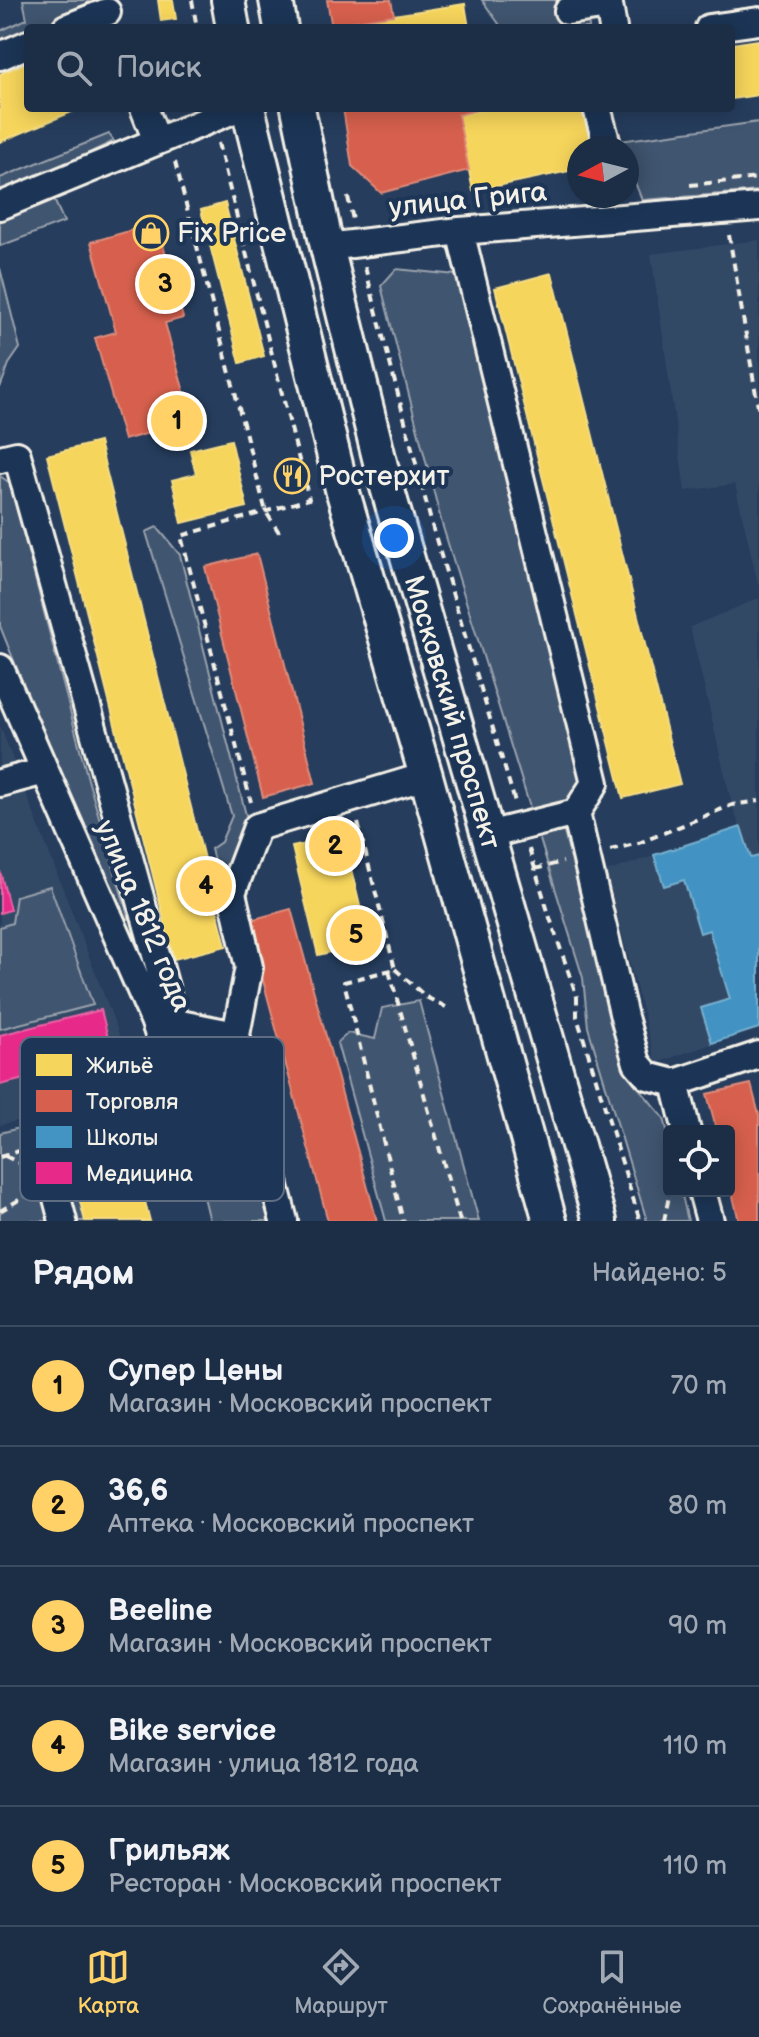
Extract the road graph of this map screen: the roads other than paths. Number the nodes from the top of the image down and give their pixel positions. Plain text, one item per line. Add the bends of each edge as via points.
1 (228, 0) edge
2 (276, 0) edge
3 (108, 13) edge
4 (566, 13) edge
5 (759, 21) edge
6 (77, 24) edge
7 (232, 24) edge
8 (280, 24) edge
9 (612, 24) edge
10 (735, 24) edge
11 (24, 46) edge
12 (0, 56) edge
13 (146, 112) edge
14 (228, 112) edge
15 (249, 112) edge
16 (299, 112) edge
17 (598, 112) edge
18 (605, 136) edge
19 (157, 141) junction
20 (0, 206) edge
21 (639, 207) edge
22 (759, 207) edge
23 (616, 208) edge
24 (460, 231) junction
25 (327, 247) junction
26 (0, 459) edge
27 (0, 668) edge
28 (45, 771) junction
29 (426, 776) junction
30 (0, 783) edge
31 (576, 813) junction
32 (487, 835) junction
33 (165, 1022) junction
34 (236, 1035) joint
35 (168, 1037) edge
36 (759, 1055) edge
37 (675, 1083) junction
38 (686, 1125) edge
39 (704, 1197) edge
40 (58, 1201) edge
41 (279, 1201) edge
42 (63, 1221) edge
43 (284, 1221) edge
44 (550, 1221) edge
45 (600, 1221) edge
46 (710, 1221) edge

1 - 7 main road
2 - 8 main road
3 - 6 street
4 - 9 street via 609,5
5 - 10 street
11 - 12 street
13 - 19 street
14 - 19 street
15 - 29 main road, Московский проспект via 342,489
16 - 25 main road, Московский проспект
17 - 18 street
19 - 20 street
21 - 22 street, улица Грига
23 - 24 street, улица Грига
24 - 25 street, улица Грига
24 - 31 street via 595,783
25 - 32 main road, Московский проспект via 382,470
26 - 33 street via 17,455
27 - 28 street, улица 1812 года
28 - 30 street
28 - 33 street, улица 1812 года
29 - 34 street via 257,827 232,893 249,967
29 - 44 main road, Московский проспект
31 - 32 street
31 - 37 street via 637,1063 648,1076
32 - 45 main road, Московский проспект
33 - 34 street
33 - 35 street, улица 1812 года
36 - 37 street
37 - 38 street
39 - 46 street
40 - 42 street
41 - 43 street

